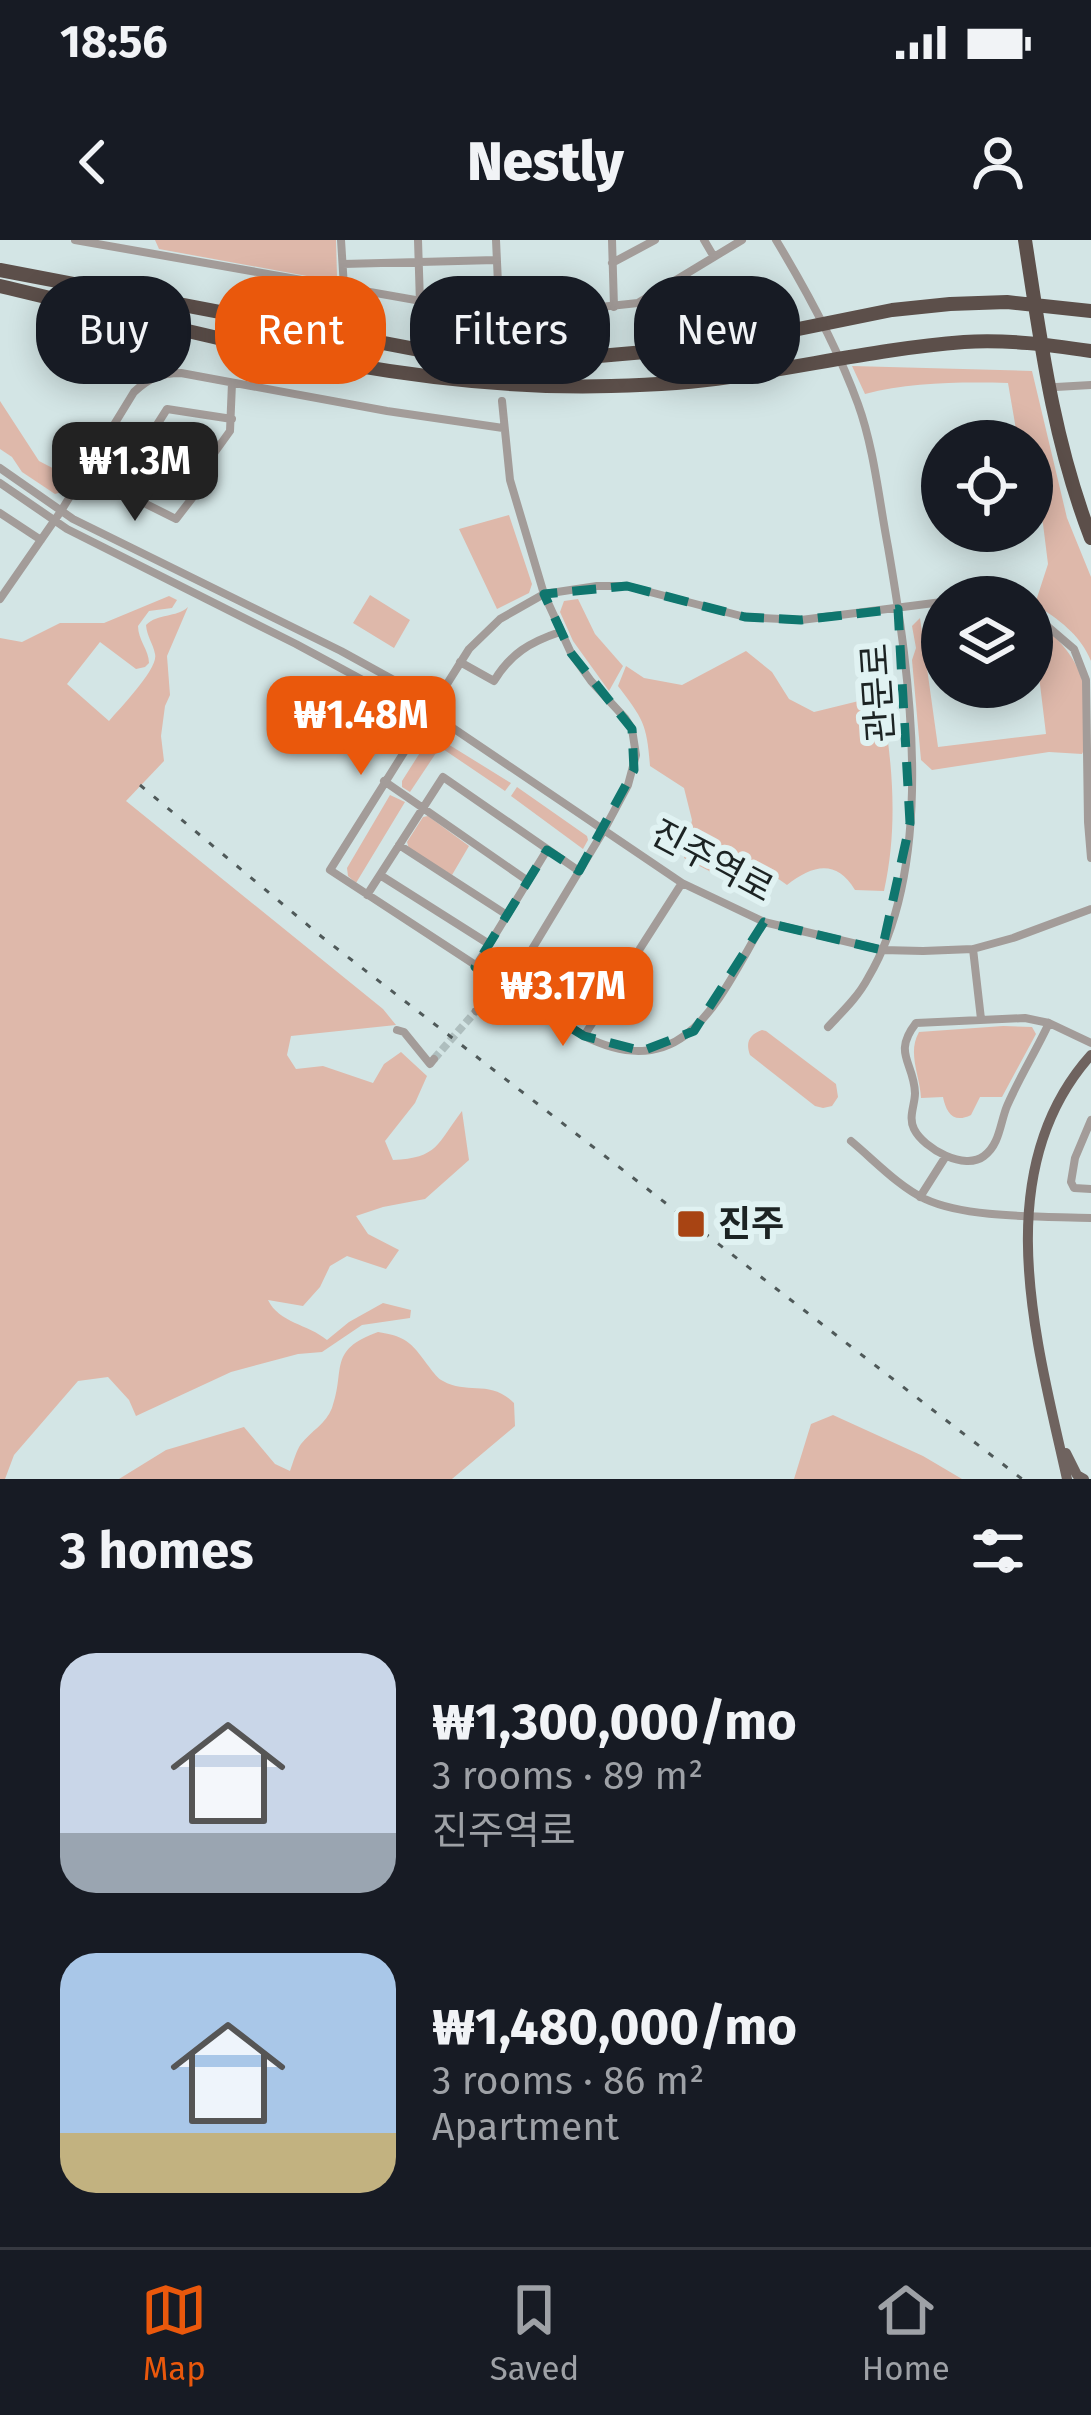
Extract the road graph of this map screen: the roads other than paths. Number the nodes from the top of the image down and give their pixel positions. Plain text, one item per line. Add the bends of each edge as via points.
1 (78, 240) edge
2 (150, 240) edge
3 (341, 240) edge
4 (418, 240) edge
5 (496, 240) edge
6 (612, 240) edge
7 (655, 240) edge
8 (704, 240) edge
9 (742, 240) edge
10 (776, 240) edge
11 (1029, 240) edge
12 (148, 253) junction
13 (714, 257) junction
14 (496, 260) junction
15 (419, 262) junction
16 (612, 263) junction
17 (343, 264) junction
18 (0, 271) edge
19 (281, 276) edge
20 (344, 276) edge
21 (419, 276) edge
22 (497, 276) edge
23 (0, 286) edge
24 (610, 307) edge
25 (614, 307) junction
26 (1091, 310) edge
27 (1091, 351) edge
28 (215, 380) edge
29 (232, 384) edge
30 (238, 384) edge
31 (1091, 385) edge
32 (1056, 387) junction
33 (502, 401) dead end
34 (232, 419) junction
35 (155, 426) junction
36 (503, 428) junction
37 (105, 438) junction
38 (212, 456) junction
39 (136, 457) junction
40 (0, 468) edge
41 (0, 483) edge
42 (198, 489) junction
43 (61, 511) junction
44 (0, 514) edge
45 (1091, 515) edge
46 (54, 521) junction
47 (1091, 538) edge
48 (40, 540) junction
49 (544, 594) junction
50 (0, 599) edge
51 (921, 605) edge
52 (898, 609) junction
53 (1053, 629) edge
54 (560, 632) junction
55 (460, 662) junction
56 (413, 700) junction
57 (429, 710) junction
58 (384, 782) junction
59 (423, 808) junction
60 (604, 830) junction
61 (399, 845) junction
62 (547, 850) junction
63 (1091, 858) edge
64 (579, 871) junction
65 (380, 875) junction
66 (528, 881) junction
67 (682, 883) junction
68 (367, 895) junction
69 (1091, 909) edge
70 (507, 915) junction
71 (764, 922) junction
72 (489, 944) junction
73 (973, 949) junction
74 (882, 950) junction
75 (476, 967) junction
76 (508, 989) junction
77 (476, 1011) tunnel mouth
78 (981, 1019) junction
79 (1049, 1023) junction
80 (827, 1028) dead end
81 (398, 1030) dead end
82 (584, 1036) junction
83 (1091, 1043) edge
84 (1091, 1055) edge
85 (434, 1059) dead end
86 (1091, 1120) edge
87 (851, 1141) dead end
88 (946, 1156) junction
89 (1091, 1189) edge
90 (920, 1197) junction
91 (1029, 1215) junction
92 (1091, 1218) edge
93 (1077, 1478) edge

1 - 12 street
2 - 12 street
3 - 17 street
4 - 15 street
5 - 14 street
6 - 16 street
7 - 16 street
8 - 13 street
9 - 13 street
10 - 52 street, 관문로 via 816,307 863,418
11 - 32 highway
11 - 47 highway via 1058,436
12 - 19 street
13 - 25 street via 645,300
14 - 15 street
14 - 22 street
15 - 17 street
15 - 21 street
16 - 25 street
17 - 20 street
18 - 26 highway via 398,346 530,362 674,351 950,304
23 - 27 highway via 279,351 530,386 679,383 968,342
24 - 25 street
28 - 37 street via 164,373 147,380
29 - 34 street
30 - 36 street
31 - 32 street
32 - 45 highway
33 - 36 street
34 - 35 street via 172,408
34 - 38 street
35 - 38 street
35 - 39 street
36 - 49 street
37 - 39 street
37 - 43 street
38 - 42 street
39 - 42 street
39 - 42 street via 116,489 147,506 176,519
40 - 43 street, 진주역로
41 - 46 street, 진주역로
43 - 46 street
43 - 56 street, 진주역로 via 401,684
44 - 48 street
46 - 48 street
46 - 56 street, 진주역로
48 - 50 street
49 - 52 street via 627,586 745,617 801,620
49 - 54 street
49 - 55 street via 500,619
51 - 52 street
52 - 74 street, 관문로 via 910,823
53 - 63 street via 1074,650 1086,680
54 - 55 street via 518,651 494,681
54 - 60 street via 632,729 634,770
55 - 57 street
56 - 57 street, 진주역로
57 - 58 street
57 - 60 street, 진주역로
58 - 59 street
58 - 68 street via 330,870
59 - 61 street
59 - 62 street via 443,777
59 - 66 street
60 - 64 street
60 - 67 street, 진주역로
61 - 65 street
61 - 70 street
62 - 64 street
62 - 66 street
64 - 76 street
65 - 68 street
65 - 72 street
66 - 70 street
67 - 71 street, 진주역로
67 - 82 street
68 - 75 street
69 - 73 street, 진주역로
70 - 72 street
71 - 74 street, 진주역로
71 - 82 street via 694,1031 657,1049 627,1052
72 - 75 street
73 - 74 street, 진주역로
73 - 78 street
74 - 80 street, 관문로
75 - 76 street
76 - 77 street
76 - 82 street
78 - 79 street
78 - 88 street via 916,1023 904,1045 915,1094 911,1124
79 - 83 street
79 - 88 street via 991,1149 973,1162
81 - 85 street via 430,1064
84 - 91 main road via 1046,1129
86 - 89 street via 1071,1182
87 - 90 street
88 - 90 street
90 - 91 street via 967,1211
91 - 92 street
91 - 93 main road via 1027,1266 1056,1431

